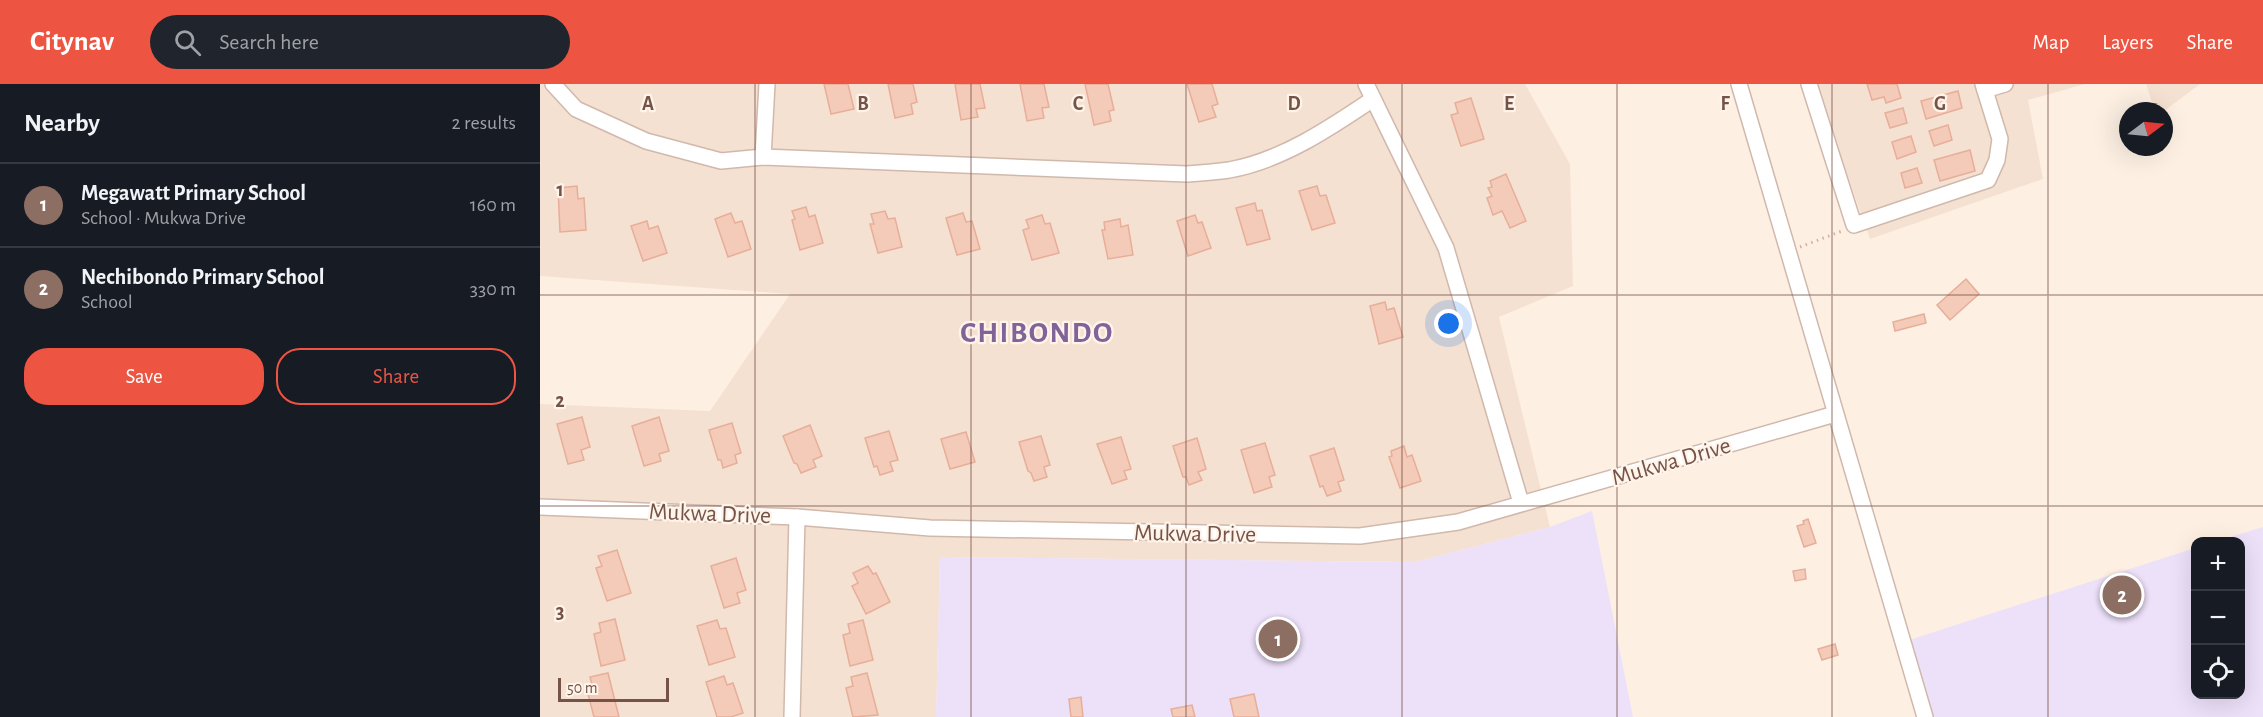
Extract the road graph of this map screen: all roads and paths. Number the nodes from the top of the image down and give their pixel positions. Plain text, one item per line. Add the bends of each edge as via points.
1 (553, 84) edge
2 (767, 84) edge
3 (1366, 84) edge
4 (1739, 84) edge
5 (1809, 84) edge
6 (2006, 84) edge
7 (1984, 87) edge
8 (1373, 99) junction
9 (763, 157) junction
10 (1854, 225) junction
11 (1787, 253) junction
12 (1835, 414) junction
13 (1521, 503) junction
14 (540, 507) edge
15 (797, 517) junction
16 (792, 717) edge
17 (1925, 717) edge

1 - 9 street via 576,109 646,141 720,161
2 - 9 street
3 - 8 street
4 - 11 street
5 - 10 street
6 - 7 street
7 - 10 street via 2000,139 1988,180
8 - 9 street via 1318,136 1268,158 1220,171 1187,174
8 - 13 street via 1446,248
10 - 11 path
11 - 12 street
12 - 13 street, Mukwa Drive
12 - 17 street
13 - 15 street, Mukwa Drive via 1458,522 1360,536 930,528
14 - 15 street, Mukwa Drive
15 - 16 street

